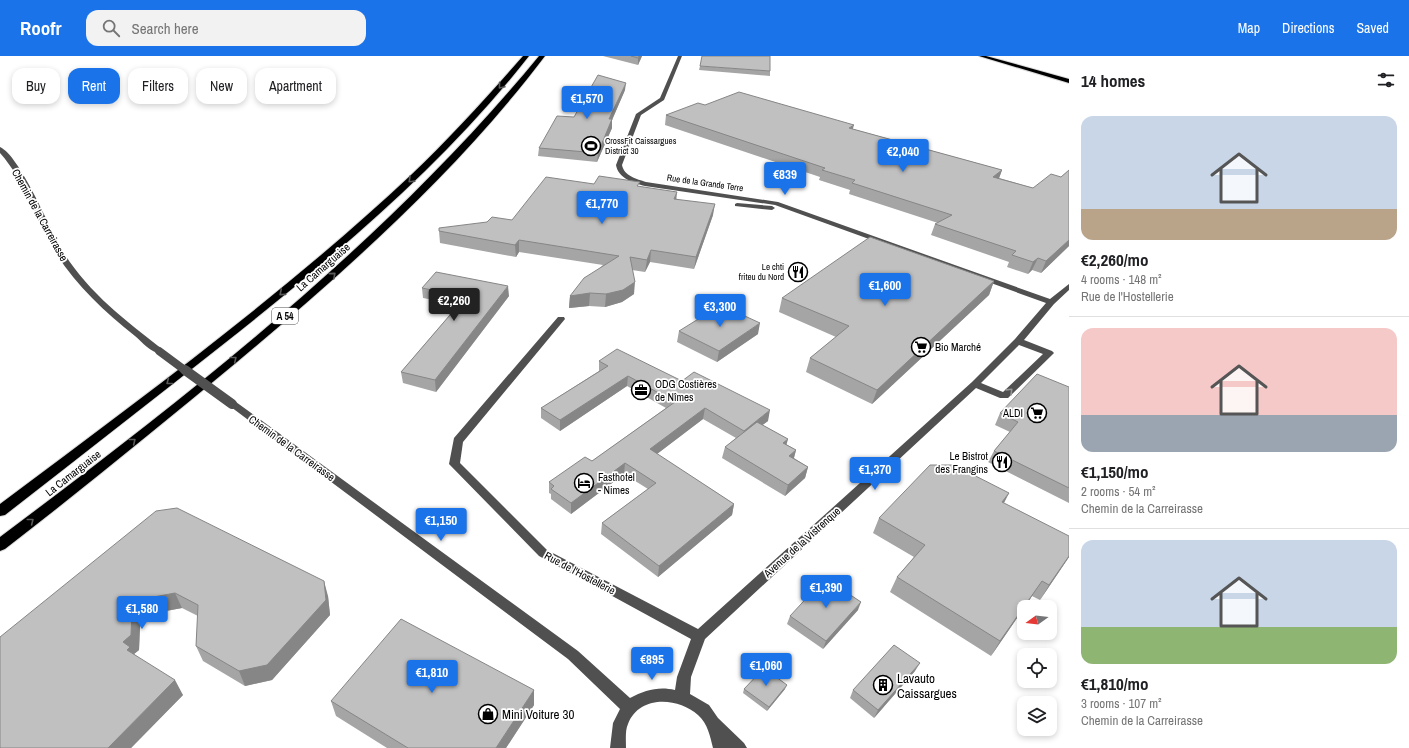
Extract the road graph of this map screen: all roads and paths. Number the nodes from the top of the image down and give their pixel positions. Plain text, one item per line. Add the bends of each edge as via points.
1 (526, 56) edge
2 (542, 56) edge
3 (680, 56) edge
4 (981, 56) edge
5 (1069, 81) edge
6 (0, 149) edge
7 (737, 205) dead end
8 (792, 208) junction
9 (1069, 286) edge
10 (1051, 302) junction
11 (561, 319) dead end
12 (1018, 341) junction
13 (975, 384) junction
14 (0, 511) edge
15 (0, 545) edge
16 (699, 636) junction
17 (682, 697) junction
18 (629, 707) junction
19 (709, 716) junction
20 (618, 748) edge
21 (720, 748) edge
22 (740, 748) edge

1 -> 14 highway, La Camarguaise / A 54 via 448,145 339,245 250,319
15 -> 2 highway, La Camarguaise / A 54 via 131,443 274,326 360,250 421,194 466,147
3 - 8 street, Rue de la Grande Terre via 662,99 639,114 620,170 628,177 645,184 776,203
4 - 5 main road
6 - 18 street, Chemin de la Carreirasse, bridge via 19,174 58,251 88,291 115,315 159,351 573,655
7 - 8 street
8 - 10 street, Rue de la Grande Terre
9 - 10 street, Avenue de la Vistrenque
10 - 12 street, Avenue de la Vistrenque
11 - 16 street, Rue de l'Hostellerie via 458,441 454,464 543,553
12 - 13 street, Avenue de la Vistrenque
13 -> 12 street via 1004,396 1048,353
13 - 16 street, Avenue de la Vistrenque
16 - 17 street, Avenue de la Vistrenque via 684,677
17 - 18 street via 653,694 640,698
17 - 19 street
18 - 20 street via 620,719
19 - 21 street via 717,731
19 - 22 street

